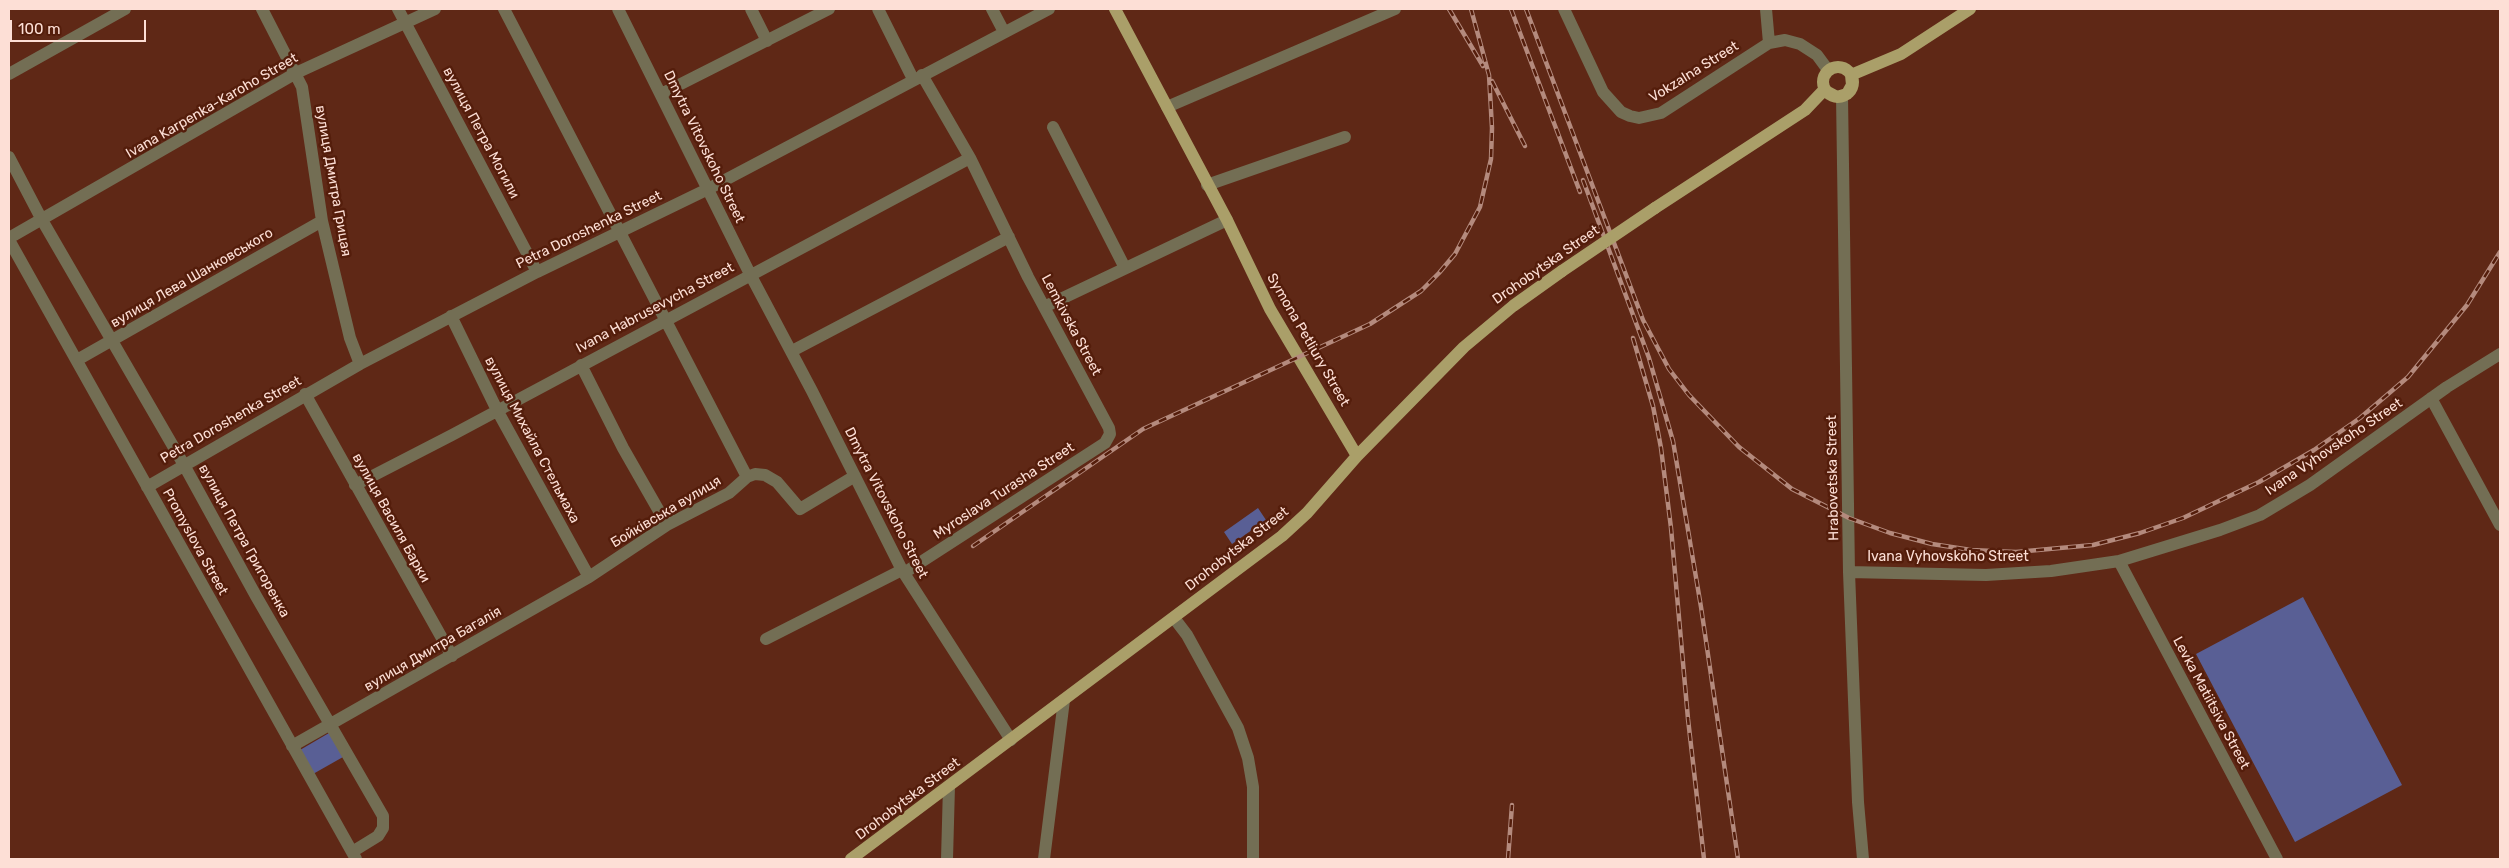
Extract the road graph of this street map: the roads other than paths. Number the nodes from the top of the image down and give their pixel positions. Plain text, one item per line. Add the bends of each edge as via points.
1 (125, 9) edge
2 (262, 9) edge
3 (398, 9) edge
4 (435, 9) edge
5 (504, 9) edge
6 (618, 9) edge
7 (751, 9) edge
8 (829, 9) edge
9 (878, 9) edge
10 (992, 9) edge
11 (1049, 9) edge
12 (1115, 9) edge
13 (1395, 9) edge
14 (1564, 9) edge
15 (1766, 9) edge
16 (1970, 9) edge
17 (406, 24) junction
18 (1004, 32) junction
19 (768, 41) junction
20 (1769, 43) junction
21 (1828, 70) junction
22 (296, 73) junction
23 (9, 74) edge
24 (1851, 75) junction
25 (918, 77) junction
26 (1824, 90) junction
27 (661, 94) junction
28 (1842, 96) junction
29 (1167, 107) junction
30 (1053, 127) dead end
31 (1346, 137) dead end
32 (9, 157) edge
33 (970, 158) junction
34 (1207, 185) junction
35 (708, 189) junction
36 (42, 220) junction
37 (1227, 220) junction
38 (322, 221) junction
39 (620, 231) junction
40 (1009, 237) junction
41 (9, 239) edge
42 (1125, 268) junction
43 (537, 272) junction
44 (750, 274) junction
45 (1044, 307) junction
46 (451, 316) junction
47 (666, 321) junction
48 (112, 341) junction
49 (792, 351) junction
50 (2500, 354) edge
51 (77, 360) junction
52 (360, 364) junction
53 (581, 365) junction
54 (305, 394) junction
55 (2432, 398) junction
56 (497, 410) junction
57 (1109, 428) joint
58 (1357, 456) junction
59 (184, 465) junction
60 (855, 476) junction
61 (747, 477) junction
62 (355, 484) junction
63 (147, 487) junction
64 (667, 525) junction
65 (2500, 525) edge
66 (2119, 561) junction
67 (903, 571) junction
68 (1849, 572) junction
69 (589, 577) junction
70 (1174, 618) junction
71 (766, 639) dead end
72 (452, 656) junction
73 (1064, 700) junction
74 (331, 724) junction
75 (1011, 740) junction
76 (292, 746) junction
77 (950, 786) junction
78 (354, 856) edge
79 (851, 859) edge
80 (947, 859) edge
81 (1044, 859) edge
82 (1253, 859) edge
83 (1863, 859) edge
84 (2277, 859) edge

1 - 23 street
2 - 22 street, вулиця Дмитра Грицая
3 - 17 street, вулиця Петра Могили
4 - 17 street, Ivana Karpenka-Karoho Street
5 - 39 street
6 - 27 street, Dmytra Vitovskoho Street
7 - 19 street
8 - 19 street
9 - 25 street, Lemkivska Street
10 - 18 street
11 - 18 street, Petra Doroshenka Street
12 - 29 main road, Symona Petliury Street
13 - 29 street
14 - 20 street, Vokzalna Street via 1603,92 1621,112 1639,118 1661,113
15 - 20 street
16 - 24 main road via 1901,54
17 - 22 street, Ivana Karpenka-Karoho Street
17 - 43 street, вулиця Петра Могили
18 - 25 street, Petra Doroshenka Street
19 - 27 street
20 - 21 street via 1785,40 1800,44 1817,55
21 - 24 main road via 1843,68
21 - 26 main road via 1823,79
22 - 36 street, Ivana Karpenka-Karoho Street
22 - 38 street, вулиця Дмитра Грицая via 302,87
24 - 28 main road via 1850,90
25 - 33 street, Lemkivska Street
25 - 35 street, Petra Doroshenka Street
26 - 28 main road via 1832,96
26 - 58 main road, Drohobytska Street, bridge via 1805,110 1562,270 1488,326
27 - 35 street, Dmytra Vitovskoho Street
28 - 68 street, Hrabovetska Street
29 - 34 main road, Symona Petliury Street
30 - 42 street
31 - 34 street
32 - 36 street, вулиця Петра Григоренка
33 - 40 street, Lemkivska Street
33 - 44 street, Ivana Habrusevycha Street
34 - 37 main road, Symona Petliury Street
35 - 39 street, Petra Doroshenka Street
35 - 44 street, Dmytra Vitovskoho Street
36 - 41 street, Ivana Karpenka-Karoho Street
36 - 48 street, вулиця Петра Григоренка
37 - 42 street
37 - 58 main road, Symona Petliury Street via 1270,309
38 - 48 street, вулиця Лева Шанковського
38 - 52 street, вулиця Дмитра Грицая via 350,338
39 - 43 street, Petra Doroshenka Street
39 - 47 street
40 - 45 street, Lemkivska Street
40 - 49 street
41 - 51 street, Promyslova Street
42 - 45 street
43 - 46 street, Petra Doroshenka Street
44 - 47 street, Ivana Habrusevycha Street
44 - 49 street, Dmytra Vitovskoho Street
45 - 57 street, Lemkivska Street
46 - 52 street, Petra Doroshenka Street
46 - 56 street, вулиця Михайла Стельмаха
47 - 53 street, Ivana Habrusevycha Street
47 - 61 street
48 - 51 street, вулиця Лева Шанковського
48 - 59 street, вулиця Петра Григоренка
49 - 60 street, Dmytra Vitovskoho Street
50 - 55 street, Ivana Vyhovskoho Street
51 - 63 street, Promyslova Street
52 - 54 street, Petra Doroshenka Street
53 - 56 street, Ivana Habrusevycha Street
53 - 64 street
54 - 59 street, Petra Doroshenka Street
54 - 62 street, вулиця Василя Барки
55 - 65 street
55 - 66 street, Ivana Vyhovskoho Street via 2310,485 2260,515
56 - 62 street, Ivana Habrusevycha Street
56 - 69 street, вулиця Михайла Стельмаха
57 - 67 street, Myroslava Turasha Street via 1109,438 1105,443
58 - 70 main road, Drohobytska Street via 1307,513 1282,536
59 - 63 street, Petra Doroshenka Street
59 - 74 street, вулиця Петра Григоренка
60 - 61 street via 800,509 777,482 754,474
60 - 67 street, Dmytra Vitovskoho Street
61 - 64 street, Бойківська вулиця via 729,493
62 - 72 street, вулиця Василя Барки
63 - 76 street, Promyslova Street
64 - 69 street, Бойківська вулиця
66 - 68 street, Ivana Vyhovskoho Street via 2016,574
66 - 84 street, Levka Matiitsiva Street
67 - 71 street, Myroslava Turasha Street
67 - 75 street, Dmytra Vitovskoho Street
68 - 83 street, Hrabovetska Street
69 - 72 street, вулиця Дмитра Багалія
70 - 73 main road, Drohobytska Street
70 - 82 street via 1187,635 1238,728 1248,758 1253,787
72 - 74 street, вулиця Дмитра Багалія
73 - 75 main road, Drohobytska Street
73 - 81 street
74 - 76 street, вулиця Дмитра Багалія
74 - 78 street, вулиця Петра Григоренка via 383,816 383,828 378,836
75 - 77 main road, Drohobytska Street
76 - 78 street, Promyslova Street
77 - 79 main road, Drohobytska Street
77 - 80 street

